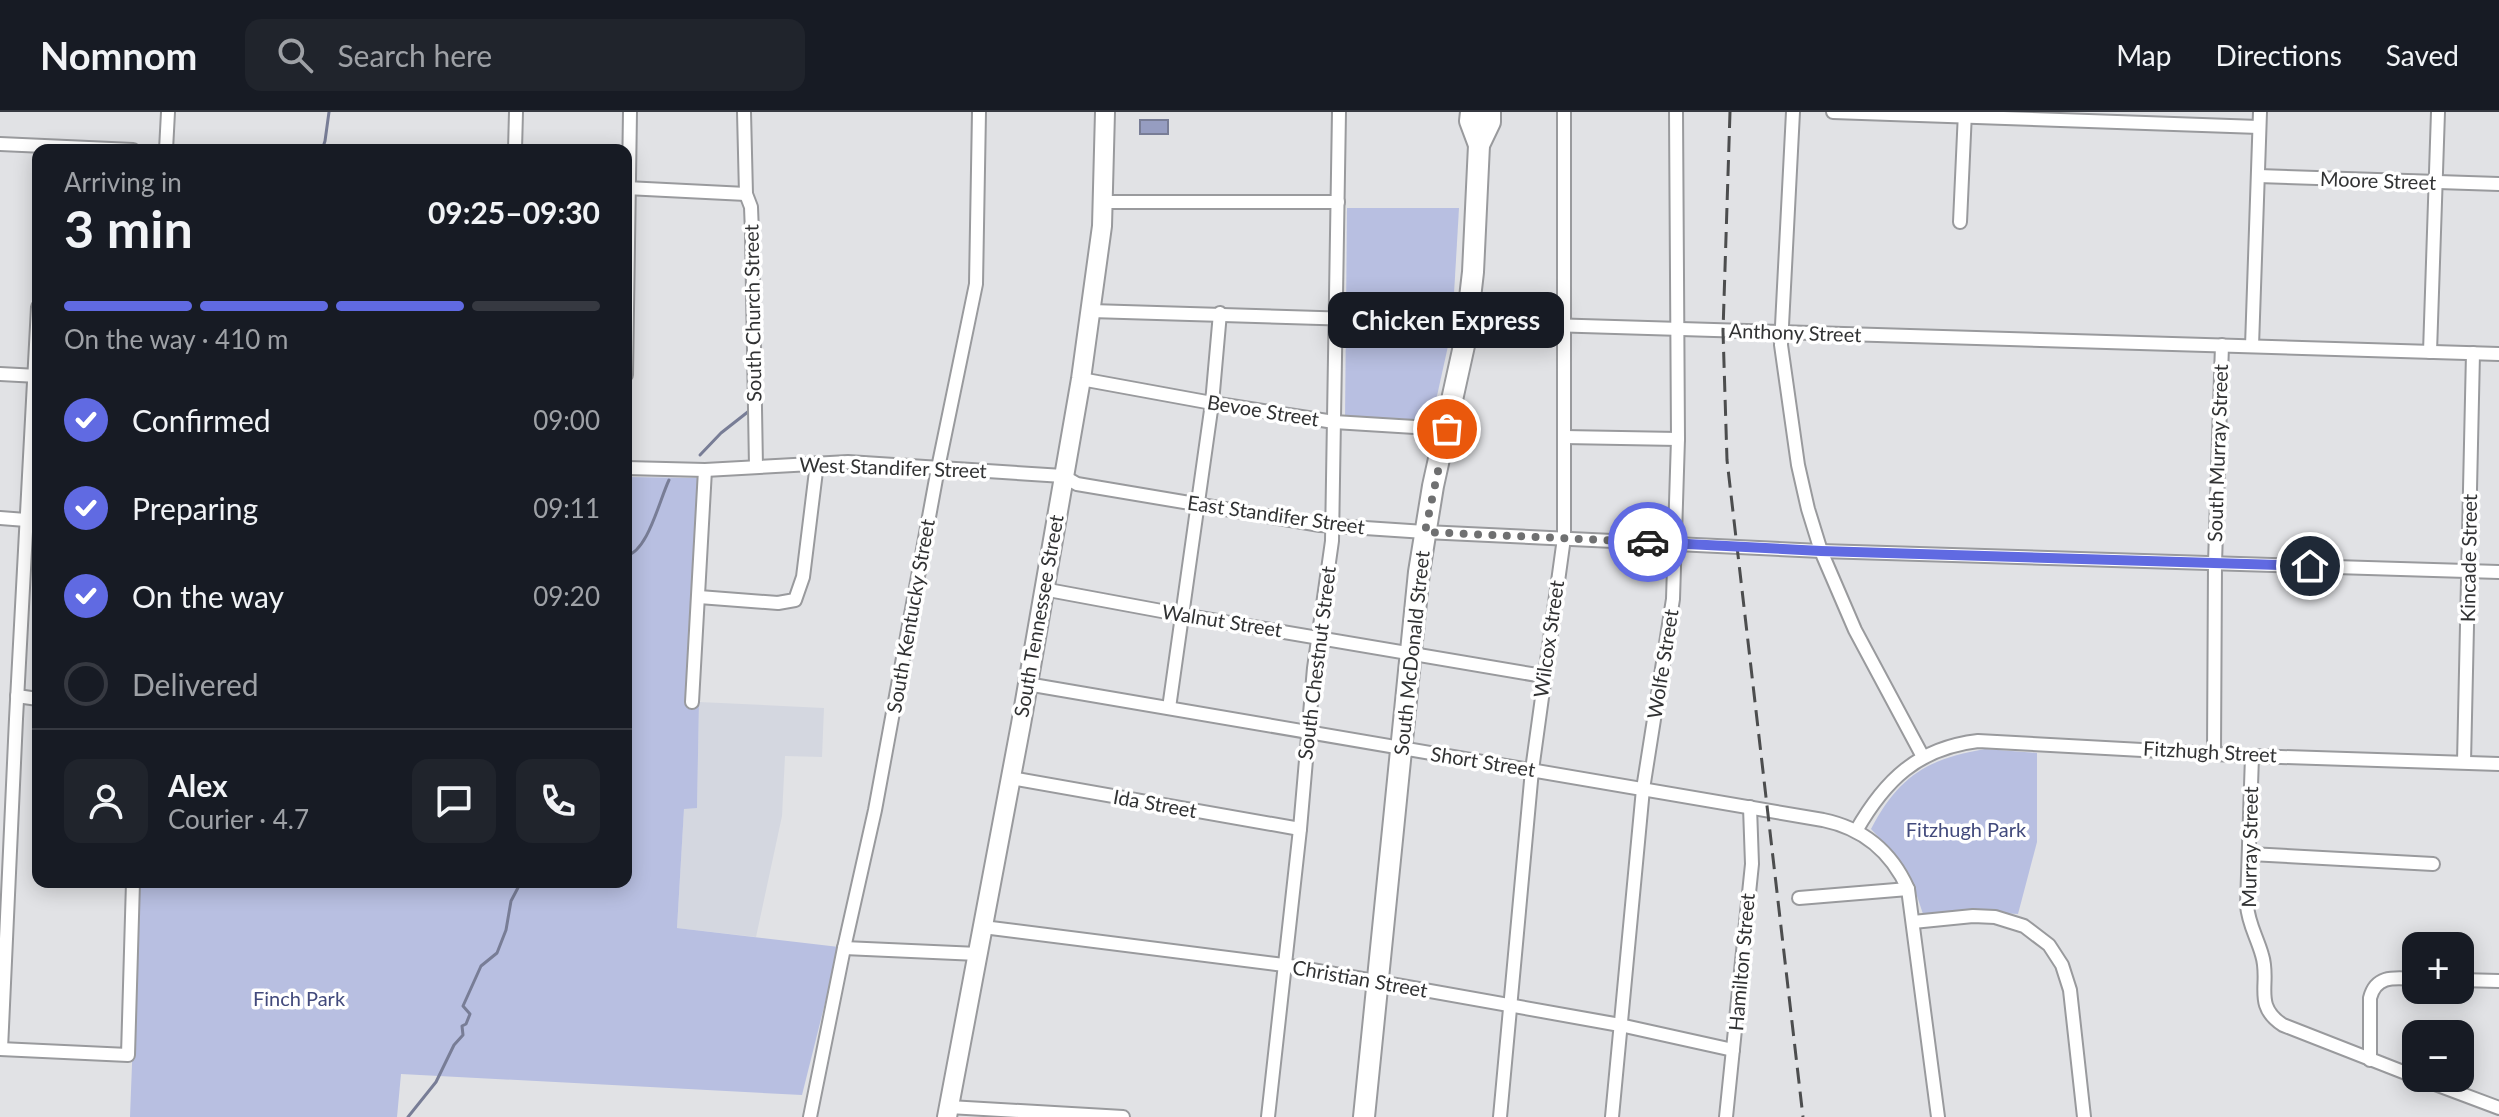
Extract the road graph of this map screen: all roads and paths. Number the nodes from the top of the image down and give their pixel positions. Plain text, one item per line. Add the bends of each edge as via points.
1 (168, 112) edge
2 (516, 112) edge
3 (630, 112) edge
4 (744, 112) edge
5 (979, 112) edge
6 (1105, 112) edge
7 (1339, 112) edge
8 (1471, 112) edge
9 (1490, 112) edge
10 (1564, 112) edge
11 (1676, 112) edge
12 (1793, 112) edge
13 (1833, 112) edge
14 (2260, 112) edge
15 (2438, 112) edge
16 (1965, 115) edge
17 (2259, 127) junction
18 (0, 144) edge
19 (166, 144) edge
20 (515, 144) edge
21 (629, 144) edge
22 (1479, 145) junction
23 (32, 147) edge
24 (2258, 176) junction
25 (2437, 183) junction
26 (2499, 184) edge
27 (632, 188) edge
28 (746, 194) junction
29 (1103, 202) junction
30 (1338, 202) junction
31 (1960, 222) dead end
32 (1091, 311) junction
33 (1220, 313) junction
34 (1336, 318) junction
35 (1467, 323) junction
36 (1563, 326) junction
37 (1678, 330) junction
38 (1782, 333) junction
39 (2222, 345) junction
40 (2252, 346) junction
41 (2430, 352) junction
42 (2473, 353) junction
43 (2499, 354) edge
44 (0, 374) edge
45 (32, 376) edge
46 (1081, 379) junction
47 (1212, 403) junction
48 (1334, 422) junction
49 (1447, 429) junction
50 (1564, 437) junction
51 (1678, 439) junction
52 (817, 463) junction
53 (756, 467) junction
54 (632, 468) edge
55 (938, 468) junction
56 (705, 470) junction
57 (1063, 476) junction
58 (32, 493) edge
59 (1199, 504) junction
60 (0, 518) edge
61 (26, 520) junction
62 (1333, 526) junction
63 (1425, 532) junction
64 (1564, 538) junction
65 (1675, 544) junction
66 (1821, 551) junction
67 (2215, 563) junction
68 (2469, 571) junction
69 (2499, 572) edge
70 (1043, 589) junction
71 (23, 591) junction
72 (32, 592) edge
73 (699, 597) junction
74 (1183, 615) junction
75 (1318, 637) junction
76 (1411, 654) junction
77 (1543, 676) junction
78 (1027, 684) junction
79 (17, 696) junction
80 (32, 698) edge
81 (692, 702) dead end
82 (1169, 708) junction
83 (1308, 732) junction
84 (1401, 749) junction
85 (2214, 752) junction
86 (2252, 756) junction
87 (1923, 757) junction
88 (2464, 762) junction
89 (2499, 764) edge
90 (1532, 770) junction
91 (1011, 778) junction
92 (1643, 789) junction
93 (1750, 807) junction
94 (1300, 829) junction
95 (1856, 831) junction
96 (2250, 854) junction
97 (2433, 864) dead end
98 (133, 888) edge
99 (1908, 889) junction
100 (1799, 898) dead end
101 (1913, 922) junction
102 (983, 927) junction
103 (844, 948) junction
104 (978, 954) junction
105 (1284, 965) junction
106 (2402, 979) edge
107 (2474, 980) edge
108 (2499, 981) edge
109 (1377, 982) junction
110 (1509, 1006) junction
111 (1620, 1025) junction
112 (1, 1049) edge
113 (1733, 1050) junction
114 (2370, 1060) junction
115 (2402, 1072) edge
116 (2455, 1092) edge
117 (2499, 1108) edge
118 (948, 1112) edge
119 (810, 1117) edge
120 (1123, 1117) edge
121 (1268, 1117) edge
122 (1364, 1117) edge
123 (1500, 1117) edge
124 (1612, 1117) edge
125 (1726, 1117) edge
126 (1938, 1117) edge
127 (2084, 1117) edge

1 - 19 street
2 - 20 street
3 - 21 street
4 - 28 street, South Church Street
5 - 55 street, South Kentucky Street via 976,284
6 - 29 street, South Tennessee Street
7 - 30 street, South Chestnut Street
8 - 22 main road, South McDonald Street
9 - 22 main road, South McDonald Street
10 - 36 street, Wilcox Street
11 - 37 street, Wolfe Street
12 - 38 street
13 - 16 street
14 - 17 street, South Murray Street
15 - 25 street
16 - 17 street
16 - 31 street
17 - 24 street, South Murray Street
18 - 23 street
22 - 35 main road, South McDonald Street
24 - 25 street, Moore Street
24 - 40 street, South Murray Street
25 - 26 street, Moore Street
25 - 41 street
27 - 28 street
28 - 53 street, South Church Street via 752,233
29 - 30 street
29 - 32 street, South Tennessee Street
30 - 34 street, South Chestnut Street
32 - 33 street, Anthony Street
32 - 46 street, South Tennessee Street
33 - 34 street, Anthony Street
33 - 47 street
34 - 35 street, Anthony Street
34 - 48 street, South Chestnut Street
35 - 36 street, Anthony Street
35 - 49 main road, South McDonald Street
36 - 37 street, Anthony Street
36 - 50 street, Wilcox Street
37 - 38 street, Anthony Street
37 - 51 street, Wolfe Street
38 - 39 street, Anthony Street
38 - 66 street via 1798,465
39 - 40 street, Anthony Street
39 - 67 street, South Murray Street
40 - 41 street, Anthony Street
41 - 42 street, Anthony Street
42 - 43 street, Anthony Street
42 - 68 street, Kincade Street
44 - 45 street
46 - 47 street, Bevoe Street
46 - 57 street, South Tennessee Street
47 - 48 street, Bevoe Street
47 - 59 street
48 - 49 street, Bevoe Street
48 - 62 street, South Chestnut Street
49 - 63 main road, South McDonald Street
50 - 51 street
50 - 64 street, Wilcox Street
51 - 65 street, Wolfe Street
52 - 53 street, West Standifer Street
52 - 55 street, West Standifer Street
52 - 73 street via 803,577 795,600
53 - 56 street, West Standifer Street
54 - 56 street, West Standifer Street
55 - 57 street, West Standifer Street
55 - 103 street, South Kentucky Street
56 - 73 street
57 - 59 street, East Standifer Street via 1077,484
57 - 70 street, South Tennessee Street
58 - 61 street
59 - 62 street, East Standifer Street
59 - 74 street
60 - 61 street
61 - 71 street
62 - 63 street, East Standifer Street
62 - 75 street, South Chestnut Street
63 - 64 street, East Standifer Street
63 - 76 main road, South McDonald Street
64 - 65 street, East Standifer Street
64 - 77 street, Wilcox Street
65 - 66 street, East Standifer Street
65 - 92 street, Wolfe Street via 1673,599
66 - 67 street, East Standifer Street
66 - 87 street via 1855,630
67 - 68 street, East Standifer Street
67 - 85 street, South Murray Street
68 - 69 street, East Standifer Street
68 - 88 street, Kincade Street
70 - 74 street, Walnut Street
70 - 78 street, South Tennessee Street
71 - 72 street
71 - 79 street
73 - 81 street
74 - 75 street, Walnut Street
74 - 82 street
75 - 76 street, Walnut Street
75 - 83 street, South Chestnut Street
76 - 77 street, Walnut Street
76 - 84 main road, South McDonald Street
77 - 90 street, Wilcox Street
78 - 82 street, Short Street
78 - 91 street, South Tennessee Street
79 - 80 street
79 - 112 street
82 - 83 street, Short Street
83 - 84 street, Short Street
83 - 94 street, South Chestnut Street
84 - 90 street, Short Street
84 - 109 main road, South McDonald Street
85 - 86 street, Fitzhugh Street
85 - 87 street, Fitzhugh Street via 1989,741
86 - 88 street, Fitzhugh Street
86 - 96 street, Murray Street
87 - 95 street, Fitzhugh Street via 1882,791
88 - 89 street, Fitzhugh Street
90 - 92 street, Short Street
90 - 110 street, Wilcox Street
91 - 94 street, Ida Street
91 - 102 street, South Tennessee Street
92 - 93 street, Short Street
92 - 111 street, Wolfe Street
93 - 95 street, Short Street via 1830,821
93 - 113 street, Hamilton Street via 1752,864
94 - 105 street, South Chestnut Street
95 - 99 street via 1882,851
96 - 97 street
96 - 114 street, Murray Street via 2248,916 2263,956 2268,1012 2283,1025
98 - 112 street via 128,1055
99 - 100 street
99 - 101 street
101 - 126 street
101 - 127 street via 1995,917 2024,926 2049,945 2070,990
102 - 104 street, South Tennessee Street
102 - 105 street, Christian Street
103 - 104 street
103 - 119 street, South Kentucky Street
104 - 118 street, South Tennessee Street
105 - 109 street, Christian Street
105 - 121 street, South Chestnut Street
106 - 114 street via 2386,978 2372,990
107 - 108 street
109 - 110 street, Christian Street
109 - 122 main road, South McDonald Street
110 - 111 street, Christian Street
110 - 123 street, Wilcox Street
111 - 113 street, Christian Street
111 - 124 street, Wolfe Street
113 - 125 street, Hamilton Street
114 - 115 street, Murray Street
116 - 117 street, Murray Street
118 - 120 street

